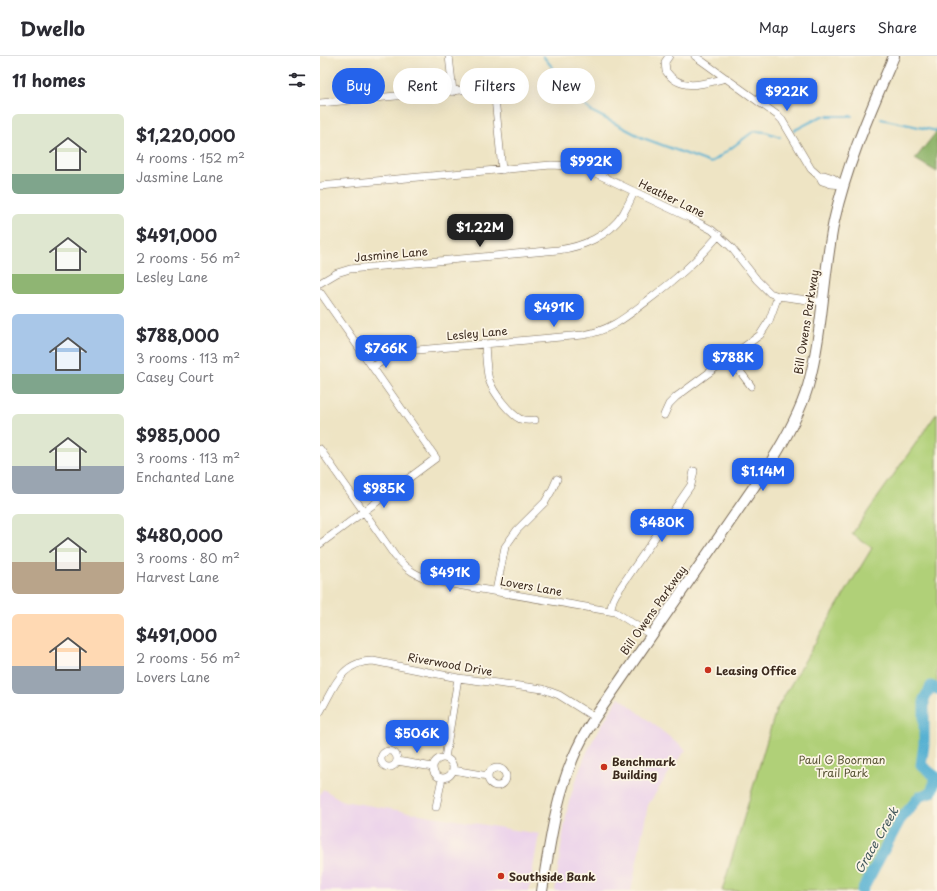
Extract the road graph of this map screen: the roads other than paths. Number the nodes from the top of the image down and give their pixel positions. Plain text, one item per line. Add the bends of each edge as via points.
1 (449, 56) edge
2 (669, 56) edge
3 (696, 56) edge
4 (894, 56) edge
5 (450, 68) edge
6 (726, 78) junction
7 (452, 92) edge
8 (393, 97) edge
9 (320, 103) edge
10 (502, 170) junction
11 (843, 185) junction
12 (320, 186) edge
13 (634, 192) junction
14 (718, 235) junction
15 (320, 283) edge
16 (320, 292) edge
17 (778, 296) junction
18 (823, 302) junction
19 (485, 344) junction
20 (730, 358) junction
21 (373, 367) junction
22 (751, 386) dead end
23 (664, 415) dead end
24 (535, 420) dead end
25 (320, 449) edge
26 (694, 471) dead end
27 (557, 479) dead end
28 (364, 511) junction
29 (320, 544) edge
30 (496, 591) junction
31 (610, 611) junction
32 (651, 635) junction
33 (458, 678) junction
34 (320, 712) edge
35 (594, 717) junction
36 (445, 758) junction
37 (398, 761) dead end
38 (433, 767) junction
39 (453, 770) junction
40 (488, 776) dead end
41 (442, 778) junction
42 (436, 807) dead end
43 (542, 891) edge

1 - 5 street
2 - 6 street via 665,62 666,71 684,84 696,85
3 - 6 street
4 - 11 main road, Bill Owens Parkway
6 - 11 street via 782,120 811,169 820,177 824,175 833,178
7 - 10 street via 494,87
8 - 9 street
10 - 12 street, Heather Lane
10 - 13 street, Heather Lane via 551,165 571,166 591,172
11 - 18 main road, Bill Owens Parkway via 832,234
13 - 14 street, Heather Lane via 690,218
13 - 15 street, Jasmine Lane via 623,215 615,224 594,239 576,247 350,268
14 - 17 street, Heather Lane via 732,247 763,286
14 - 19 street, Lesley Lane via 698,259 677,278 609,328 594,333
16 - 21 street
17 - 18 street, Heather Lane
17 - 20 street via 772,316 763,332
18 - 32 main road, Bill Owens Parkway via 808,384 787,434
19 - 21 street, Lesley Lane via 402,352 387,357
19 - 24 street via 488,375 494,391 518,417
20 - 22 street
20 - 23 street via 669,404
21 - 28 street via 436,458
25 - 28 street, Lovers Lane
26 - 31 street via 691,485 616,594
27 - 30 street via 545,502 517,530 505,547
28 - 29 street
28 - 30 street, Lovers Lane via 395,556 417,576
30 - 31 street, Lovers Lane
31 - 32 street, Lovers Lane via 620,614
32 - 35 main road, Bill Owens Parkway
33 - 34 street, Riverwood Drive via 380,662 359,663 350,667 340,677
33 - 35 street, Riverwood Drive via 548,690
33 - 36 street
35 - 43 main road, Bill Owens Parkway via 564,781 554,816
36 - 38 street via 438,759
36 - 39 street via 450,761
37 - 38 street
38 - 41 street via 434,773
39 - 40 street
39 - 41 street via 450,775
41 - 42 street

